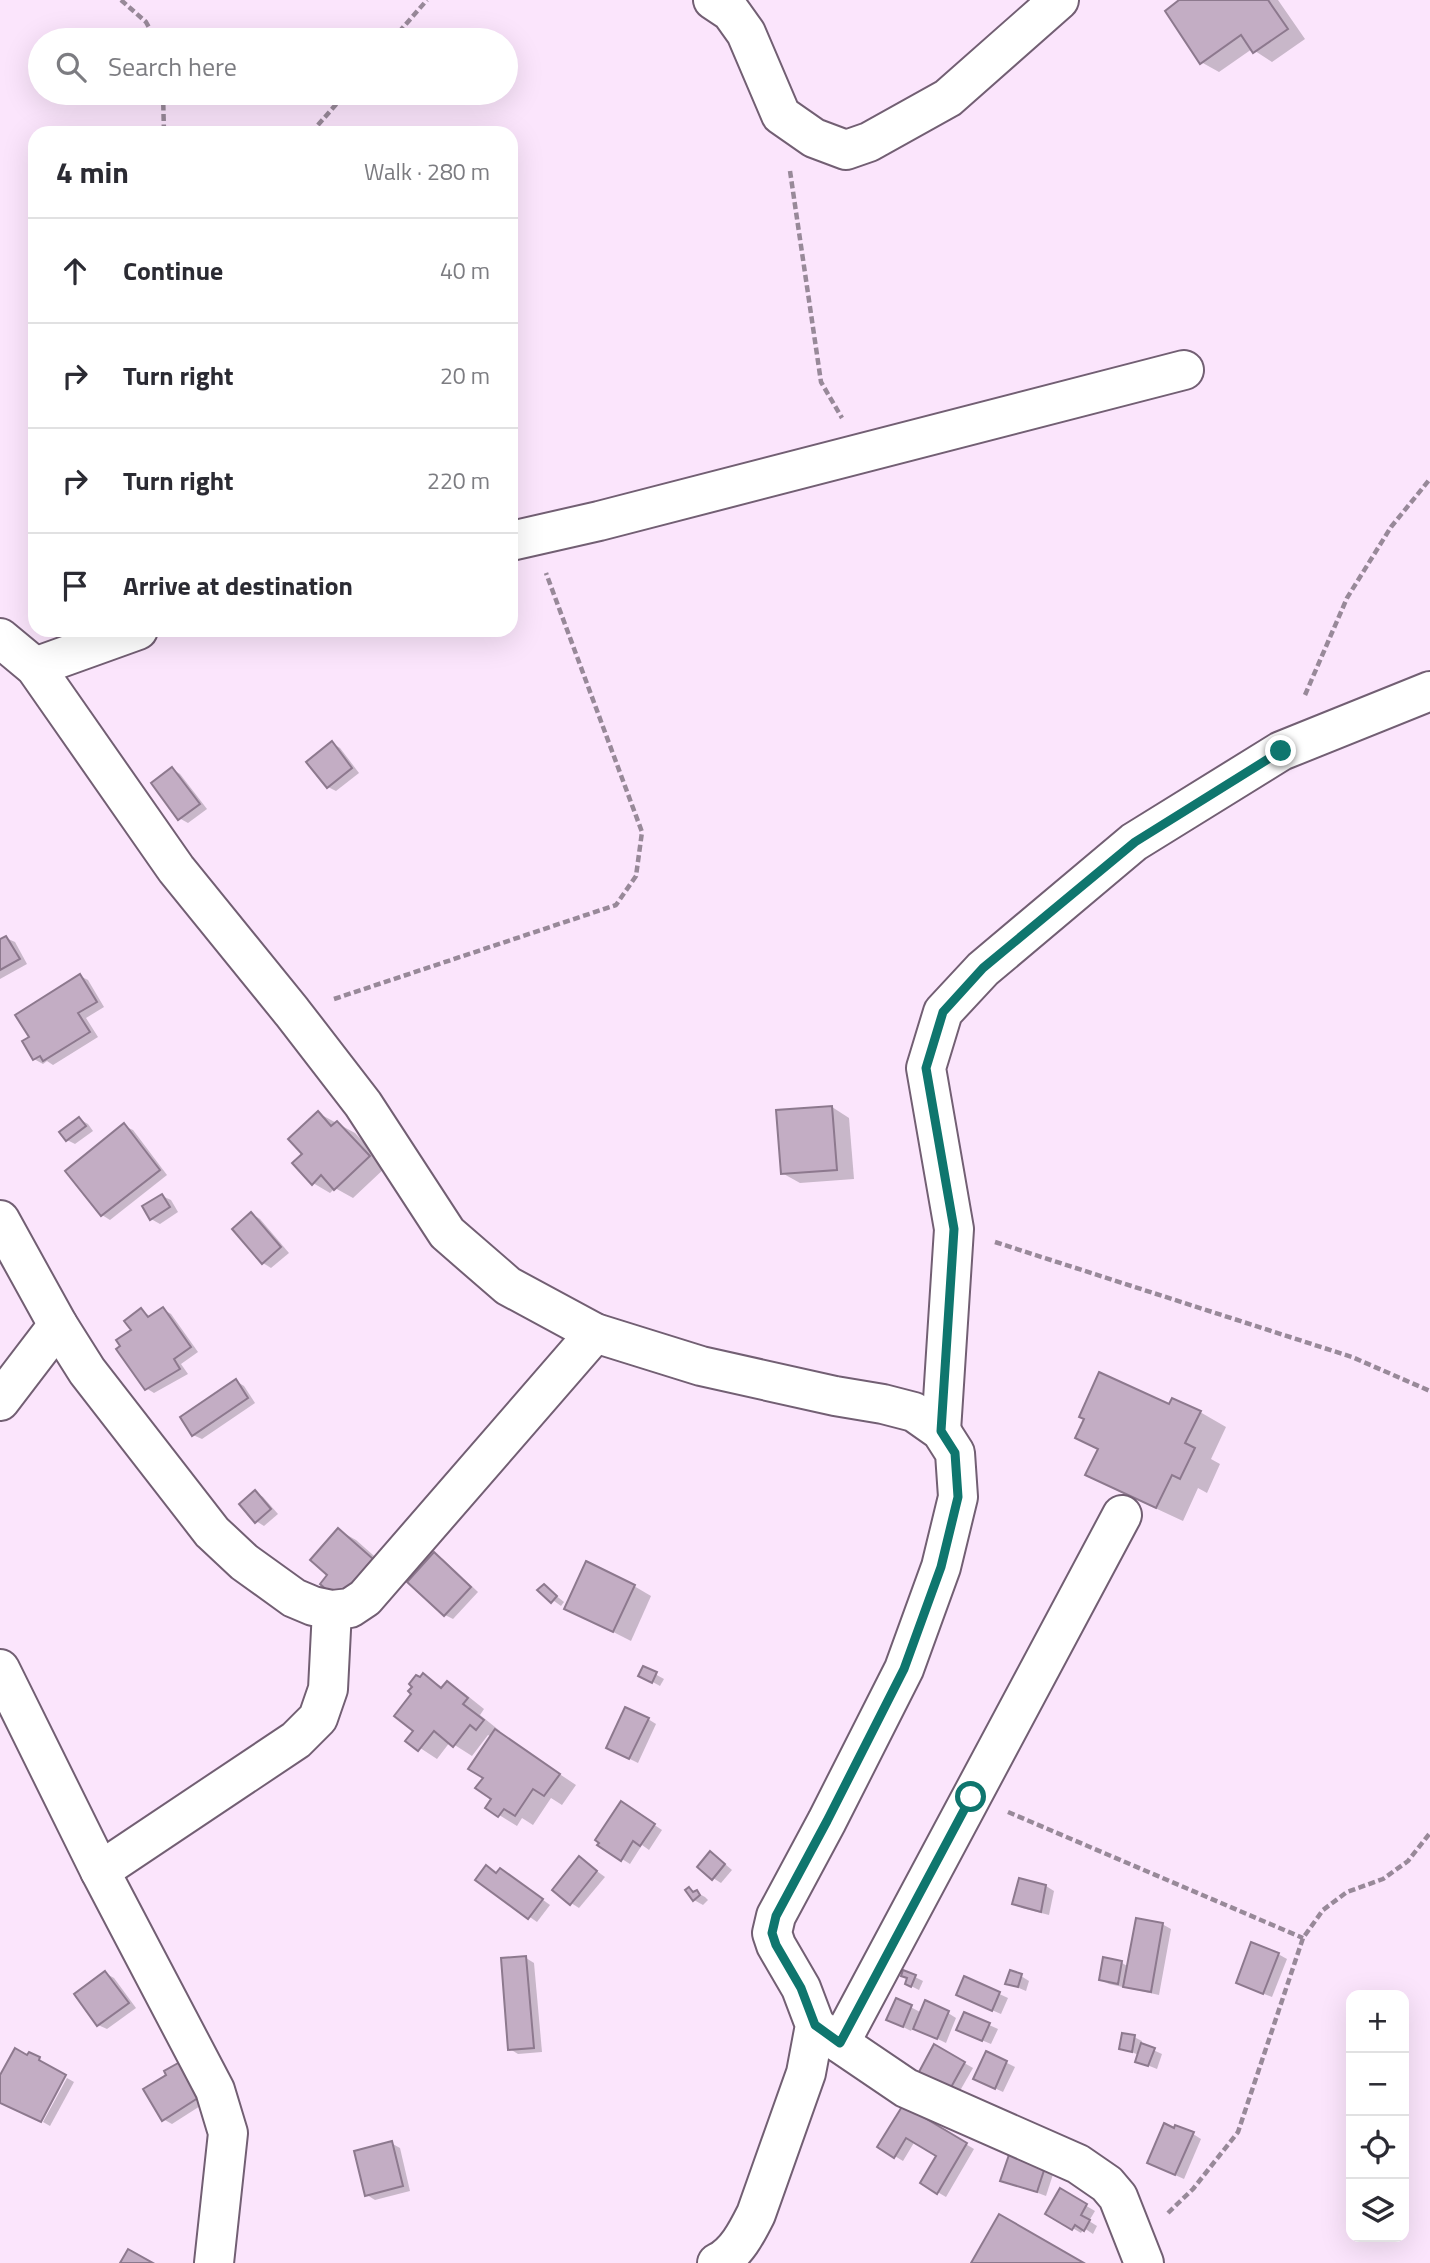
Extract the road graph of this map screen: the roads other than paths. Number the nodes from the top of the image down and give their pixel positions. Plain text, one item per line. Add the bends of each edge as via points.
1 (713, 0) edge
2 (1051, 2) edge
3 (1184, 370) dead end
4 (522, 538) edge
5 (119, 637) edge
6 (0, 638) edge
7 (35, 667) junction
8 (1430, 691) edge
9 (0, 1220) edge
10 (58, 1325) junction
11 (595, 1333) junction
12 (0, 1401) edge
13 (941, 1431) junction
14 (1122, 1515) dead end
15 (332, 1610) junction
16 (0, 1669) edge
17 (100, 1871) junction
18 (828, 2034) junction
19 (1140, 2253) edge
20 (214, 2263) edge
21 (717, 2263) edge

1 - 2 street via 731,12 746,33 781,115 814,138 846,150 948,98
3 - 4 street
5 - 7 street
6 - 7 street
7 - 11 street via 176,869 363,1104 447,1233 508,1286
8 - 13 street via 1281,751 1135,842 983,968 943,1012 926,1068 954,1229
9 - 10 street
10 - 12 street
10 - 15 street via 212,1532 294,1598
11 - 13 street via 701,1366 914,1412
11 - 15 street via 365,1598 350,1608
13 - 18 street via 955,1453 958,1497 941,1567 904,1669 776,1916 772,1933
14 - 18 street via 971,1797
15 - 17 street via 328,1689 317,1718 296,1740
16 - 17 street
17 - 20 street via 215,2090 228,2133
18 - 19 street via 906,2088 1078,2164 1107,2184 1118,2197
18 - 21 street via 806,2073 756,2214 747,2232

